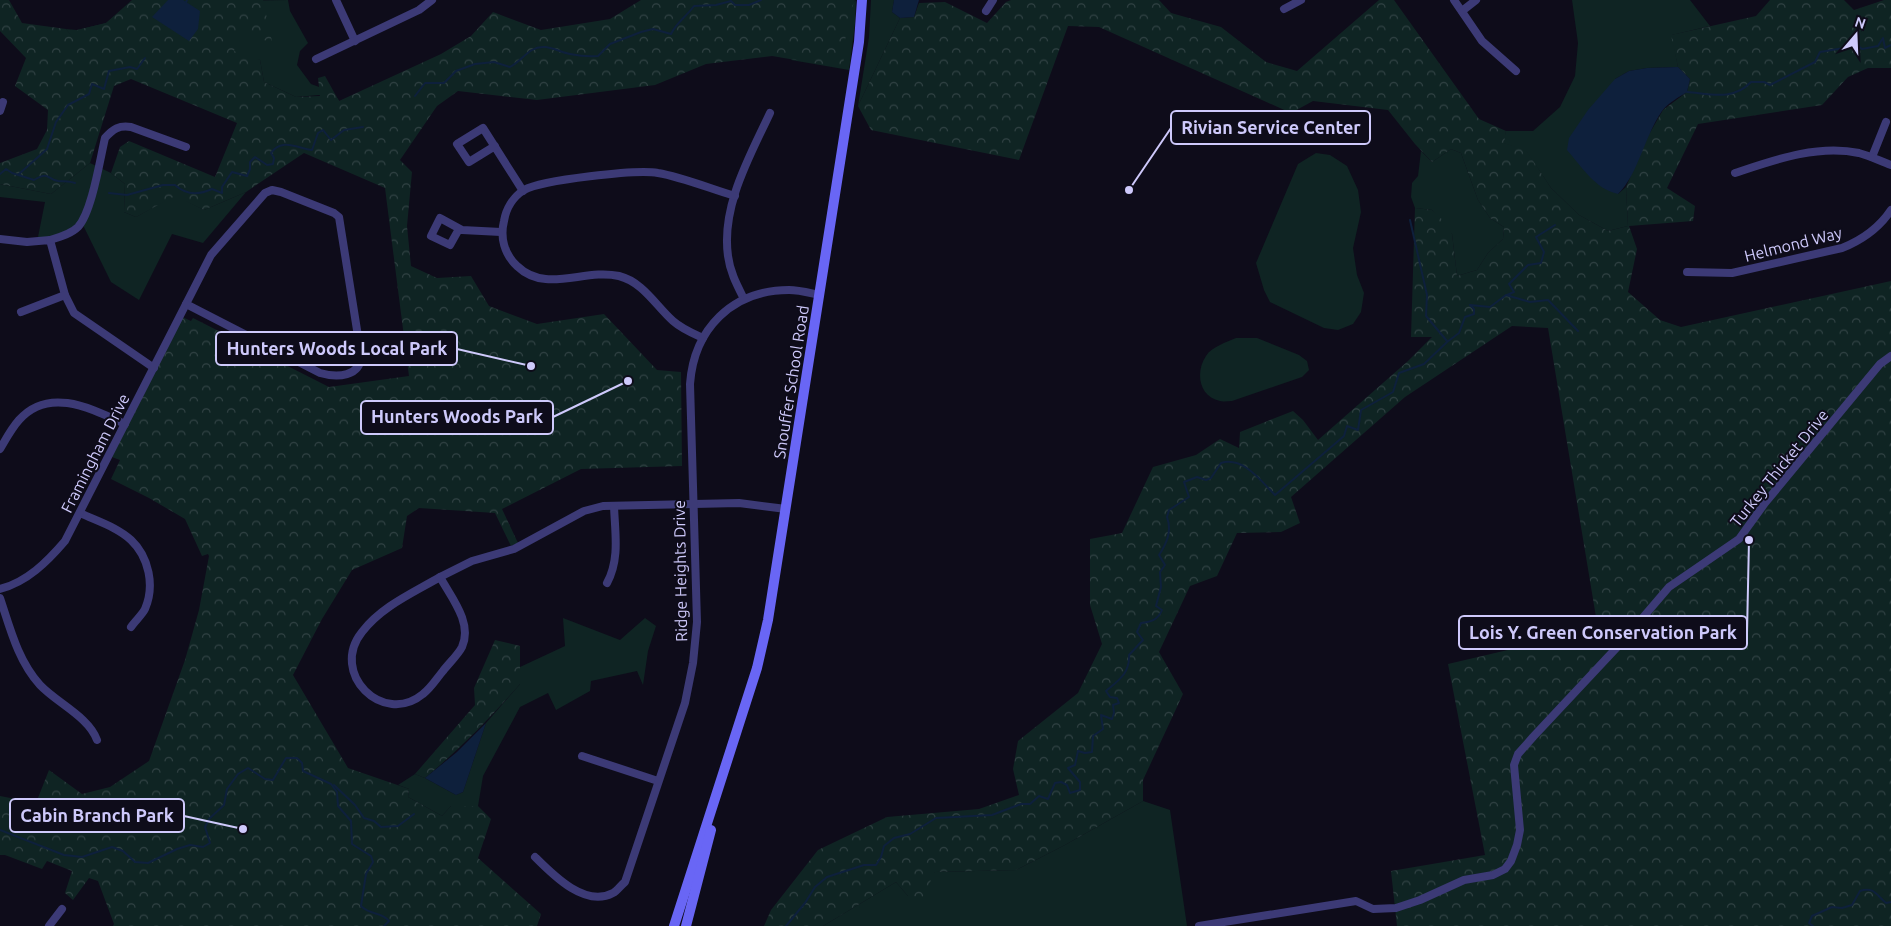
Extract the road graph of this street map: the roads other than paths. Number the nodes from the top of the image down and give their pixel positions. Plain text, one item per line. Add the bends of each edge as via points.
1 (336, 0) edge
2 (432, 0) edge
3 (862, 0) edge
4 (993, 0) edge
5 (1301, 0) edge
6 (1454, 0) edge
7 (1476, 0) edge
8 (1284, 9) dead end
9 (986, 11) dead end
10 (1462, 11) junction
11 (355, 41) junction
12 (316, 59) dead end
13 (1516, 71) dead end
14 (3, 102) dead end
15 (0, 110) edge
16 (770, 113) dead end
17 (1886, 122) dead end
18 (494, 146) junction
19 (186, 147) dead end
20 (1872, 157) junction
21 (1891, 166) edge
22 (1735, 173) dead end
23 (523, 191) junction
24 (734, 196) junction
25 (1891, 210) edge
26 (459, 229) dead end
27 (501, 232) junction
28 (0, 238) edge
29 (50, 240) junction
30 (1687, 272) dead end
31 (65, 294) junction
32 (820, 295) junction
33 (744, 300) junction
34 (186, 304) junction
35 (21, 312) dead end
36 (703, 338) junction
37 (1891, 356) edge
38 (154, 368) junction
39 (125, 424) junction
40 (0, 449) edge
41 (693, 504) junction
42 (614, 506) junction
43 (786, 509) junction
44 (80, 513) junction
45 (440, 577) junction
46 (607, 582) dead end
47 (0, 589) edge
48 (0, 598) edge
49 (130, 627) dead end
50 (98, 740) dead end
51 (582, 756) dead end
52 (727, 763) junction
53 (658, 781) junction
54 (535, 857) dead end
55 (62, 909) dead end
56 (49, 926) edge
57 (674, 926) edge
58 (686, 926) edge
59 (1199, 926) edge

1 - 11 street
2 - 11 street via 419,10
3 - 32 main road, Snouffer School Road via 859,42
4 - 9 street
5 - 8 street
6 - 10 street
7 - 10 street
10 - 13 street via 1482,41
11 - 12 street
14 - 15 street
16 - 24 street
17 - 20 street
18 - 18 street via 483,128 457,144 469,162
18 - 23 street
19 - 29 street via 131,128 122,126 112,130 105,138 86,216 77,228
20 - 21 street
20 - 22 street via 1835,150 1807,152
23 - 24 street via 541,184 639,171 660,173
23 - 27 street via 506,212
24 - 33 street via 728,225 728,255 733,277
25 - 30 street, Helmond Way via 1859,241 1842,248 1732,273
26 - 27 street
27 - 36 street via 509,258 533,277 556,280 600,274 628,279 674,322
28 - 29 street via 27,242
29 - 31 street
31 - 35 street
31 - 38 street via 80,318
32 - 33 street, Ridge Heights Drive via 790,290 753,295
32 - 43 main road, Snouffer School Road
33 - 36 street, Ridge Heights Drive via 720,315
34 - 34 street, Framingham Drive via 320,373 330,376 353,373 361,362 339,217 281,192 272,190 265,194 211,255
34 - 38 street, Framingham Drive
36 - 41 street, Ridge Heights Drive via 693,362 690,384
37 - 59 street, Turkey Thicket Drive via 1880,364 1739,539 1669,587 1518,754 1514,765 1520,830 1505,870 1464,880 1396,908 1373,909 1356,901
38 - 39 street, Framingham Drive
39 - 40 street via 85,406 65,402 43,404 20,419
39 - 44 street, Framingham Drive
41 - 42 street
41 - 43 street via 740,503
41 - 53 street, Ridge Heights Drive via 697,622 693,663 685,703
42 - 45 street via 584,511 514,549 472,562
42 - 46 street via 616,556
43 - 52 main road, Snouffer School Road via 763,643
44 - 47 street, Framingham Drive via 47,562 23,579
44 - 49 street via 131,540 145,560 150,576 149,595 145,610
45 - 45 street via 390,606 355,643 352,664 357,681 367,694 386,703 409,702 423,694 462,648 466,634 464,623
48 - 50 street via 13,640 28,668 52,697 88,724
51 - 53 street
52 - 57 main road, Snouffer School Road
52 - 58 main road, Snouffer School Road
53 - 54 street, Ridge Heights Drive via 625,882 614,892 600,897 586,896 554,877
55 - 56 street

